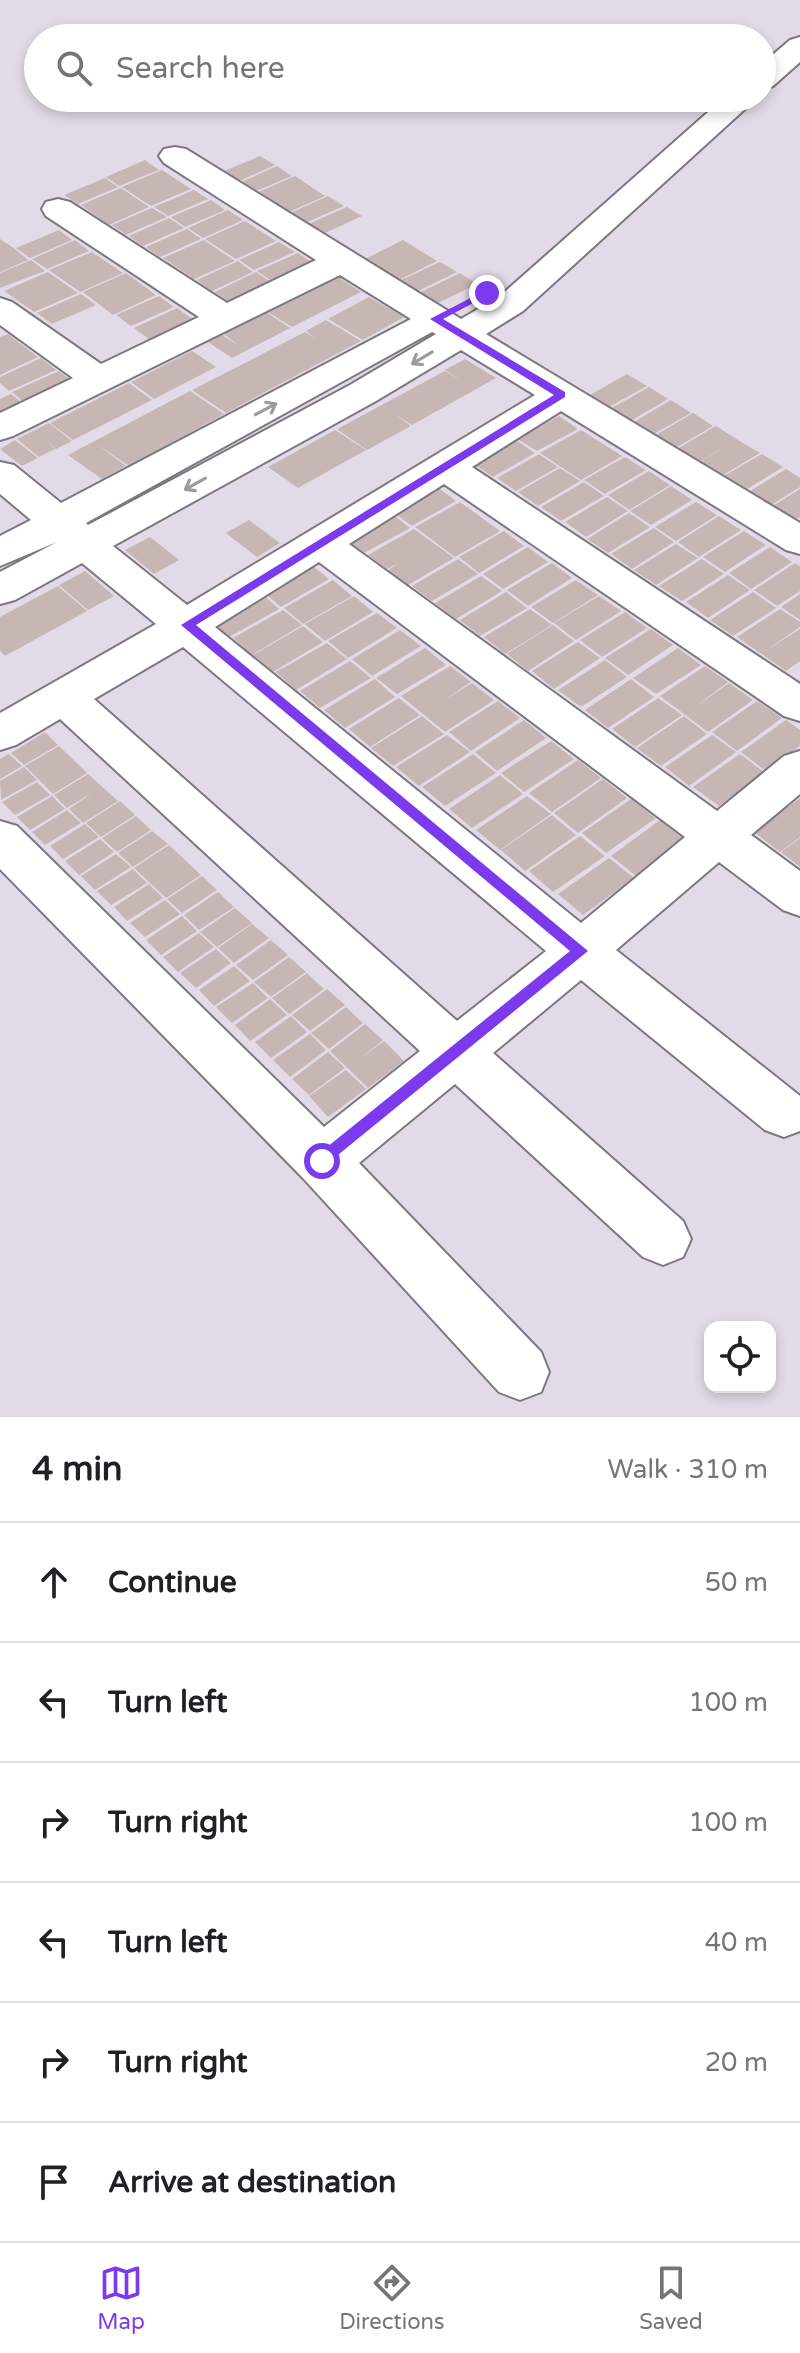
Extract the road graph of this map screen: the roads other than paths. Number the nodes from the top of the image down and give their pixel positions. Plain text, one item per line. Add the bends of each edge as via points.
1 (800, 19) edge
2 (776, 40) edge
3 (800, 46) edge
4 (776, 67) edge
5 (696, 112) edge
6 (726, 112) edge
7 (175, 156) dead end
8 (58, 209) dead end
9 (341, 261) junction
10 (0, 309) edge
11 (225, 318) junction
12 (448, 326) junction
13 (99, 380) junction
14 (561, 395) junction
15 (0, 428) edge
16 (445, 467) junction
17 (0, 474) edge
18 (72, 532) junction
19 (800, 541) edge
20 (321, 543) junction
21 (16, 547) edge
22 (0, 590) edge
23 (187, 625) junction
24 (63, 697) junction
25 (800, 705) edge
26 (0, 734) edge
27 (800, 768) edge
28 (718, 836) junction
29 (11, 869) edge
30 (800, 897) edge
31 (581, 951) junction
32 (456, 1053) junction
33 (784, 1114) dead end
34 (322, 1161) junction
35 (663, 1239) dead end
36 (520, 1372) dead end

1 - 2 street
3 - 4 street
5 - 12 street
6 - 12 street via 511,304
7 - 9 street
8 - 11 street
9 - 11 street
9 - 12 street
10 - 13 street
11 - 13 street
12 - 14 street
12 - 18 street via 363,393
13 - 15 street
14 - 16 street
14 - 19 street
16 - 20 street
16 - 25 street
17 - 18 street
18 - 21 street
18 - 23 street
20 - 23 street
20 - 28 street
21 - 22 street
23 - 24 street
23 - 31 street
24 - 26 street
24 - 32 street
27 - 28 street
28 - 30 street
28 - 31 street
29 - 34 street
31 - 32 street
31 - 33 street
32 - 34 street
32 - 35 street
34 - 36 street

